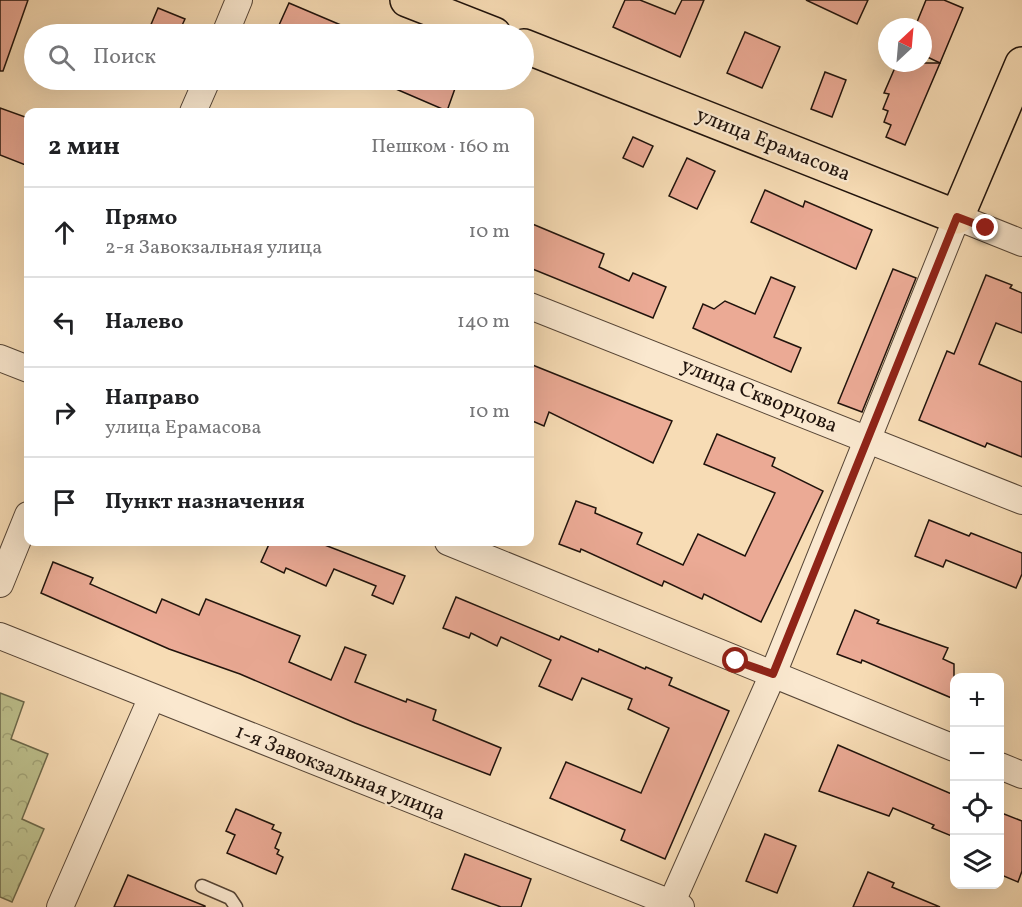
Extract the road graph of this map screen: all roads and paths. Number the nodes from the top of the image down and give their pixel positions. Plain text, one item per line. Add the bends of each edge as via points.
1 (239, 0) edge
2 (407, 0) edge
3 (229, 24) edge
4 (468, 24) edge
5 (534, 50) edge
6 (1022, 64) edge
7 (203, 90) edge
8 (195, 108) edge
9 (957, 217) junction
10 (1022, 243) edge
11 (534, 308) edge
12 (0, 358) edge
13 (24, 367) edge
14 (868, 440) junction
15 (1022, 501) edge
16 (24, 525) edge
17 (458, 546) edge
18 (0, 584) edge
19 (0, 636) edge
20 (773, 674) junction
21 (151, 699) junction
22 (950, 746) edge
23 (1004, 768) edge
24 (1022, 775) edge
25 (202, 886) dead end
26 (676, 905) edge
27 (60, 907) edge
28 (236, 907) edge

1 - 3 street
2 - 4 main road
5 - 9 main road, улица Ерамасова
6 - 9 main road
7 - 8 street
9 - 10 street, улица Ерамасова
9 - 14 street
11 - 14 street, улица Скворцова
12 - 13 street
14 - 15 street, улица Скворцова
14 - 20 street
16 - 18 street
17 - 20 street
19 - 21 street, 1-я Завокзальная улица
20 - 22 street
20 - 26 street
21 - 26 street, 1-я Завокзальная улица
21 - 27 street
23 - 24 street
25 - 28 lane via 230,898

